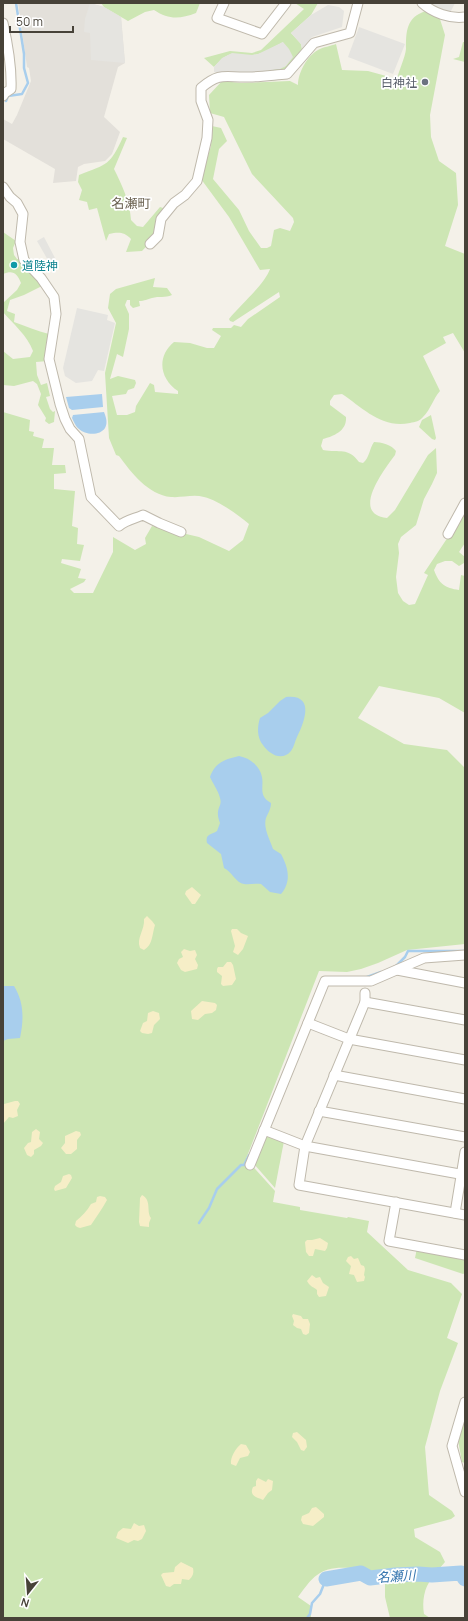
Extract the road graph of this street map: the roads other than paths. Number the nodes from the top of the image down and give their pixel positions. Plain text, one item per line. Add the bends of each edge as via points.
1 (224, 3) edge
2 (286, 3) edge
3 (358, 3) edge
4 (422, 3) edge
5 (465, 17) edge
6 (3, 23) edge
7 (3, 96) edge
8 (3, 187) edge
9 (150, 244) dead end
10 (465, 503) edge
11 (181, 532) dead end
12 (448, 534) dead end
13 (465, 954) edge
14 (397, 970) junction
15 (465, 982) edge
16 (366, 990) junction
17 (465, 1020) edge
18 (308, 1023) junction
19 (349, 1039) junction
20 (465, 1060) edge
21 (334, 1075) junction
22 (465, 1099) edge
23 (319, 1111) junction
24 (264, 1130) junction
25 (465, 1137) edge
26 (305, 1146) junction
27 (465, 1152) edge
28 (250, 1165) dead end
29 (463, 1175) edge
30 (396, 1202) junction
31 (455, 1213) junction
32 (465, 1215) edge
33 (465, 1255) edge
34 (465, 1402) edge
35 (463, 1416) edge
36 (465, 1492) edge

1 - 2 street via 217,18 262,34
3 - 9 street via 350,33 314,43 287,74 248,78 229,75 212,79 201,88 200,101 208,120 198,181 161,219 158,236
4 - 5 street via 429,9 451,17
6 - 7 street via 12,72 10,89
8 - 11 street via 23,214 20,242 24,260 54,297 56,314 49,359 65,419 79,439 91,497 119,526 127,520 143,515
10 - 12 street
13 - 14 street via 424,958
14 - 15 street
14 - 16 street via 371,981
16 - 17 street
16 - 18 street via 325,981
16 - 19 street
18 - 19 street
18 - 24 street
19 - 20 street
19 - 21 street
21 - 22 street
21 - 23 street
23 - 25 street
23 - 26 street
24 - 26 street
24 - 28 street
26 - 29 street
26 - 30 street via 298,1185
27 - 29 street
29 - 31 street
30 - 31 street
30 - 33 street via 389,1241
31 - 32 street
34 - 35 street
35 - 36 street via 452,1446

